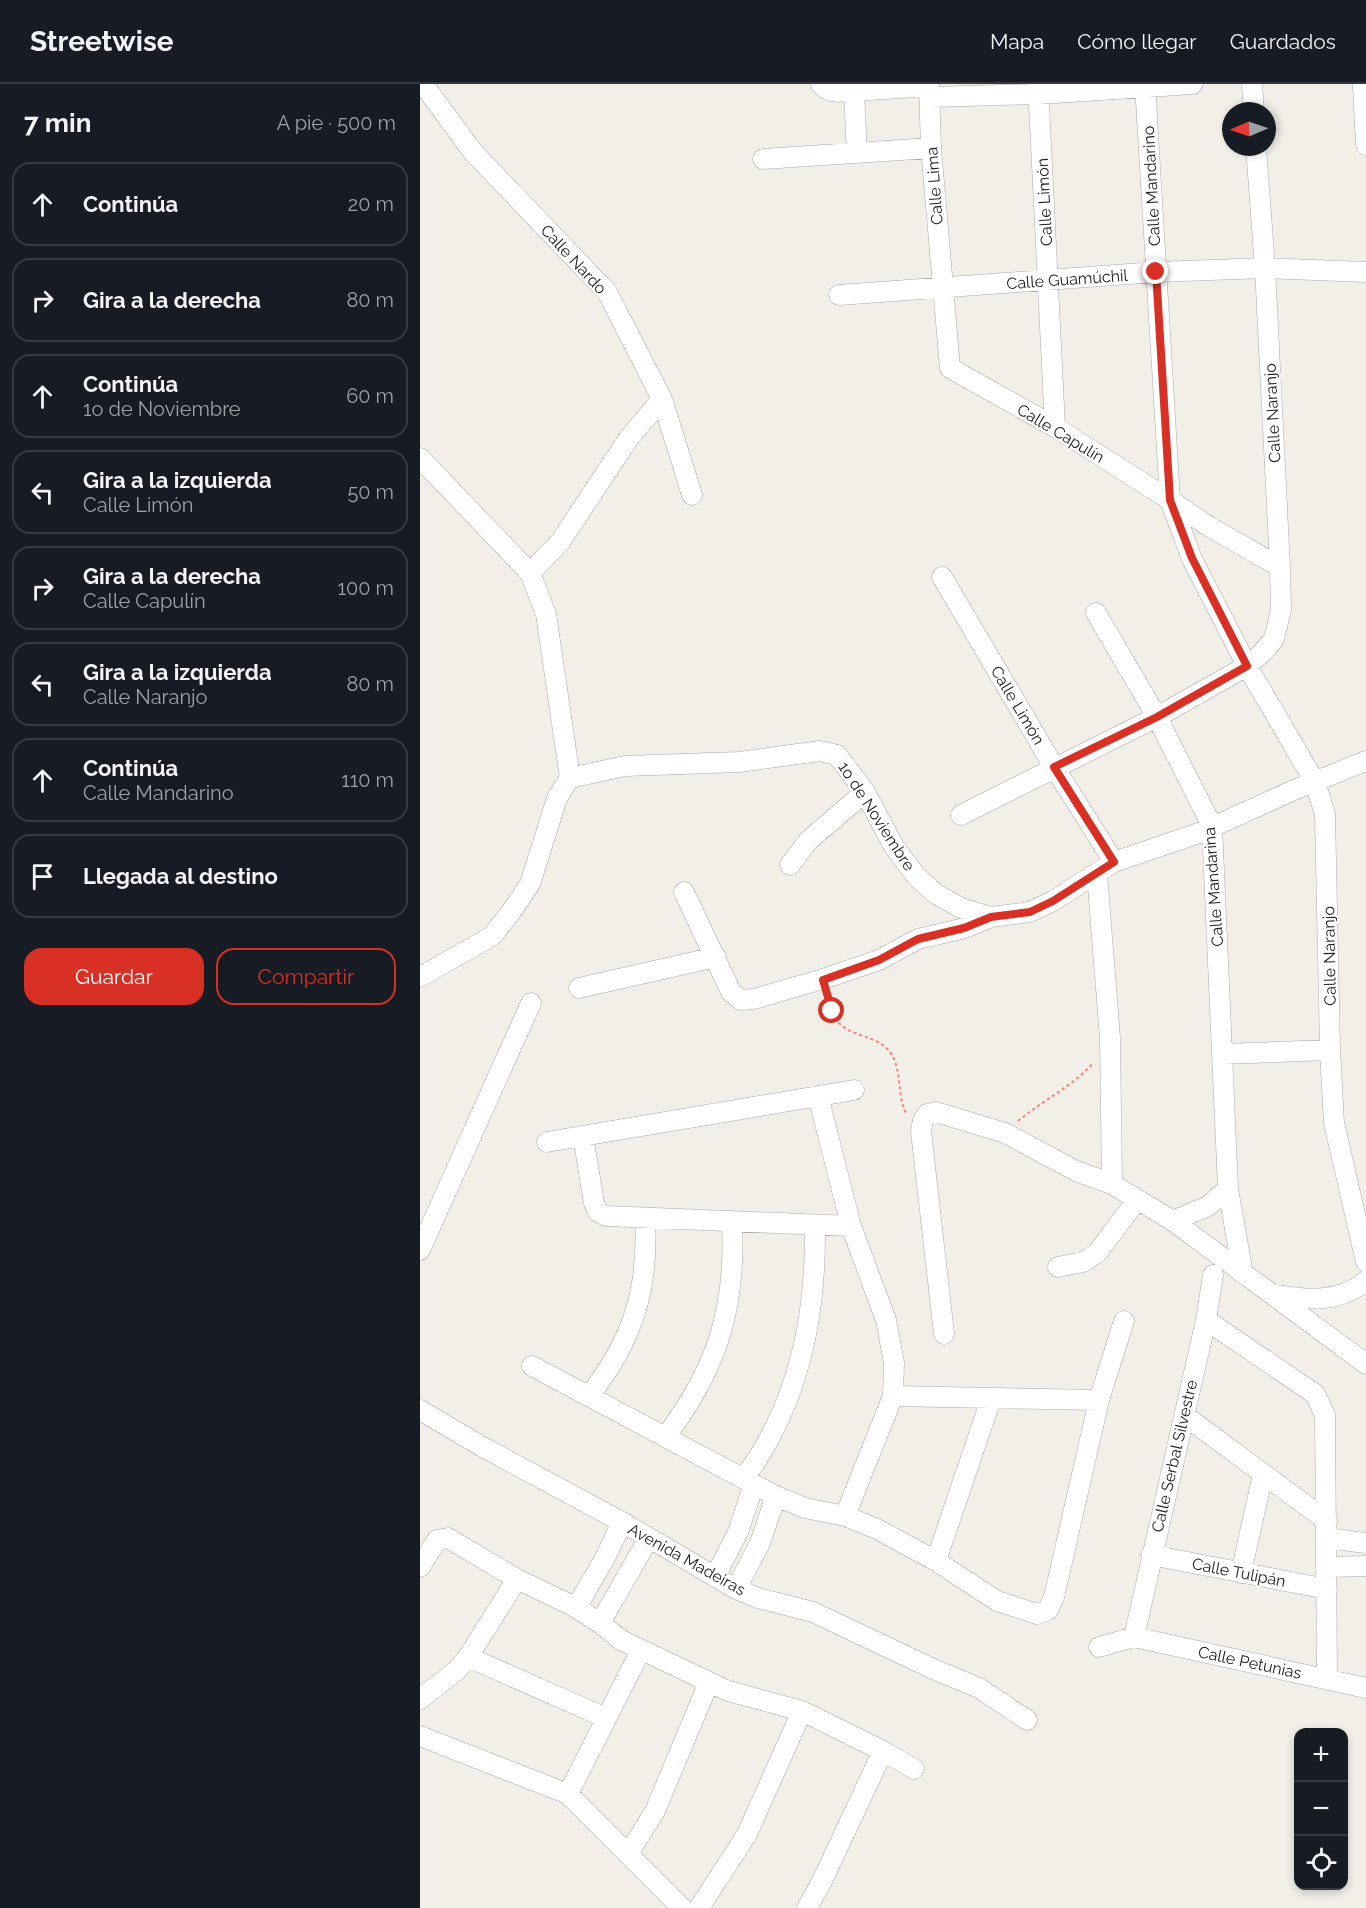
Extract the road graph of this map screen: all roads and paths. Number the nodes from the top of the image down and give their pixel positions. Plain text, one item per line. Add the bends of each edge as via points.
1 (423, 84) edge
2 (821, 84) edge
3 (1193, 84) edge
4 (1252, 84) edge
5 (1363, 84) edge
6 (1145, 86) edge
7 (929, 89) edge
8 (1038, 89) edge
9 (854, 91) junction
10 (1253, 102) edge
11 (1366, 145) edge
12 (931, 148) junction
13 (857, 153) junction
14 (1257, 156) edge
15 (762, 159) dead end
16 (1265, 268) junction
17 (1156, 272) junction
18 (1366, 272) edge
19 (1048, 280) junction
20 (943, 287) junction
21 (839, 295) dead end
22 (950, 368) joint
23 (662, 399) junction
24 (1055, 427) junction
25 (420, 458) edge
26 (692, 495) dead end
27 (1171, 505) junction
28 (1280, 567) junction
29 (530, 573) junction
30 (942, 578) dead end
31 (1096, 613) dead end
32 (1247, 666) junction
33 (1157, 717) junction
34 (1366, 761) edge
35 (1054, 767) junction
36 (570, 778) junction
37 (1315, 782) junction
38 (865, 792) junction
39 (961, 815) dead end
40 (1212, 826) junction
41 (1114, 862) junction
42 (790, 865) dead end
43 (1097, 874) junction
44 (684, 892) dead end
45 (991, 917) junction
46 (716, 957) junction
47 (420, 977) edge
48 (823, 980) junction
49 (579, 988) dead end
50 (531, 1003) dead end
51 (1110, 1038) junction
52 (1330, 1050) junction
53 (1222, 1054) junction
54 (854, 1090) dead end
55 (818, 1096) junction
56 (922, 1125) junction
57 (1005, 1133) junction
58 (583, 1136) junction
59 (547, 1142) dead end
60 (1112, 1184) junction
61 (1228, 1189) junction
62 (1137, 1200) junction
63 (645, 1218) junction
64 (1173, 1221) junction
65 (732, 1222) junction
66 (815, 1226) junction
67 (851, 1226) junction
68 (420, 1250) edge
69 (1366, 1262) edge
70 (1058, 1267) dead end
71 (1243, 1274) junction
72 (1213, 1275) dead end
73 (1366, 1281) edge
74 (1269, 1293) junction
75 (1206, 1320) junction
76 (1124, 1321) dead end
77 (944, 1335) dead end
78 (1366, 1364) edge
79 (532, 1366) dead end
80 (892, 1395) junction
81 (589, 1396) junction
82 (991, 1399) junction
83 (1099, 1400) junction
84 (420, 1410) edge
85 (1184, 1415) junction
86 (666, 1436) junction
87 (1263, 1474) junction
88 (749, 1481) junction
89 (776, 1496) junction
90 (845, 1516) junction
91 (622, 1522) junction
92 (1327, 1530) junction
93 (649, 1538) junction
94 (1366, 1543) edge
95 (1151, 1555) junction
96 (936, 1561) junction
97 (1366, 1566) edge
98 (420, 1567) edge
99 (1328, 1567) junction
100 (1241, 1573) junction
101 (715, 1577) junction
102 (517, 1579) junction
103 (736, 1589) junction
104 (1328, 1589) junction
105 (576, 1608) junction
106 (600, 1623) junction
107 (1134, 1637) junction
108 (1099, 1647) dead end
109 (641, 1650) junction
110 (468, 1657) junction
111 (1327, 1679) junction
112 (709, 1682) junction
113 (1366, 1688) edge
114 (420, 1700) edge
115 (802, 1711) junction
116 (606, 1718) junction
117 (1027, 1720) dead end
118 (420, 1736) edge
119 (884, 1751) junction
120 (914, 1769) dead end
121 (568, 1794) junction
122 (628, 1854) junction
123 (682, 1908) edge
124 (699, 1908) edge
125 (807, 1908) edge

1 - 23 street, Calle Nardo via 473,152 607,292
2 - 9 street via 825,90 834,92
3 - 6 street
4 - 10 street
5 - 11 street
6 - 8 street
6 - 17 street, Calle Mandarino
7 - 8 street
7 - 9 street
7 - 12 street, Calle Lima
8 - 19 street, Calle Limón
9 - 13 street
12 - 13 street
12 - 20 street, Calle Lima
13 - 15 street
14 - 16 street, Calle Naranjo
16 - 17 street, Calle Guamúchil
16 - 18 street, Calle Guamúchil
16 - 28 street, Calle Naranjo
17 - 19 street, Calle Guamúchil
17 - 27 street, Calle Mandarino
19 - 20 street, Calle Guamúchil
19 - 24 street, Calle Limón
20 - 21 street, Calle Guamúchil
20 - 22 street, Calle Lima
22 - 24 street, Calle Capulín
23 - 26 street, Calle Nardo
23 - 29 street via 629,438 560,542
24 - 27 street, Calle Capulín
25 - 29 street
27 - 28 street, Calle Capulín
27 - 32 street, Calle Naranjo via 1192,558
28 - 32 street, Calle Naranjo via 1281,610 1274,639
29 - 36 street via 546,614
30 - 35 street, Calle Limón
31 - 33 street, Calle Mandarina
32 - 33 street
32 - 37 street, Calle Naranjo
33 - 35 street
33 - 40 street, Calle Mandarina
34 - 37 street, 1o de Noviembre
35 - 39 street
35 - 41 street, Calle Limón
36 - 38 street, 1o de Noviembre via 625,766 739,762 820,751 837,755
36 - 47 street via 557,798 530,884 511,912 492,936
37 - 40 street, 1o de Noviembre
37 - 52 street, Calle Naranjo via 1325,814
38 - 42 street via 808,841
38 - 45 street, 1o de Noviembre via 892,845 916,876 961,909
40 - 41 street, 1o de Noviembre
40 - 53 street, Calle Mandarina
41 - 43 street, 1o de Noviembre
43 - 45 street, 1o de Noviembre via 1030,912
43 - 51 street
44 - 46 street
45 - 48 street via 918,939 879,960
46 - 48 street via 731,992 741,1000
46 - 49 street
48 - 56 path via 838,1022 879,1042 890,1052 903,1107 907,1115
50 - 68 street
51 - 57 path via 1092,1064 1062,1092
51 - 60 street
52 - 53 street
52 - 69 street, Calle Naranjo via 1334,1123
53 - 61 street, Calle Mandarina
54 - 55 street
55 - 58 street
55 - 67 street
56 - 57 street via 927,1114 936,1112
56 - 77 street
57 - 60 street via 1076,1171
58 - 59 street
58 - 63 street via 598,1212
60 - 62 street
61 - 64 street via 1208,1206
61 - 71 street, Calle Mandarina
62 - 64 street
62 - 70 street via 1097,1253 1083,1262
63 - 65 street
63 - 81 street via 645,1273 632,1326 616,1359
64 - 71 street
65 - 66 street
65 - 86 street via 731,1288 719,1341 702,1382
66 - 67 street
66 - 88 street via 815,1281 802,1358 788,1400
67 - 80 street via 886,1320 894,1363
71 - 74 street
72 - 75 street, Calle Serbal Silvestre
73 - 74 street via 1325,1299
74 - 78 street
75 - 85 street, Calle Serbal Silvestre
75 - 92 street via 1315,1394 1325,1415
76 - 83 street
79 - 81 street
80 - 82 street
80 - 90 street
81 - 86 street
82 - 83 street
82 - 96 street
83 - 96 street via 1048,1610 1036,1614 997,1601
84 - 91 street, Avenida Madeiras
85 - 87 street
85 - 95 street, Calle Serbal Silvestre
86 - 88 street
87 - 92 street
87 - 100 street
88 - 89 street
88 - 101 street via 738,1532
89 - 90 street via 805,1508
89 - 103 street via 760,1543
90 - 96 street
91 - 93 street, Avenida Madeiras
91 - 105 street
92 - 94 street
92 - 99 street
93 - 101 street, Avenida Madeiras
93 - 106 street
95 - 100 street, Calle Tulipán
95 - 107 street, Calle Serbal Silvestre
97 - 99 street
98 - 102 street via 437,1540 448,1538
99 - 104 street
100 - 104 street, Calle Tulipán
101 - 103 street, Avenida Madeiras
102 - 105 street
102 - 110 street
103 - 117 street, Avenida Madeiras via 813,1612 980,1688
104 - 111 street
105 - 106 street
106 - 109 street
107 - 108 street
107 - 111 street, Calle Petunias
109 - 112 street
109 - 116 street
110 - 114 street
110 - 116 street
111 - 113 street, Calle Petunias
112 - 115 street
112 - 122 street via 656,1811
115 - 119 street
115 - 124 street via 747,1834
116 - 121 street
118 - 121 street
119 - 120 street
119 - 125 street
121 - 122 street
122 - 123 street

